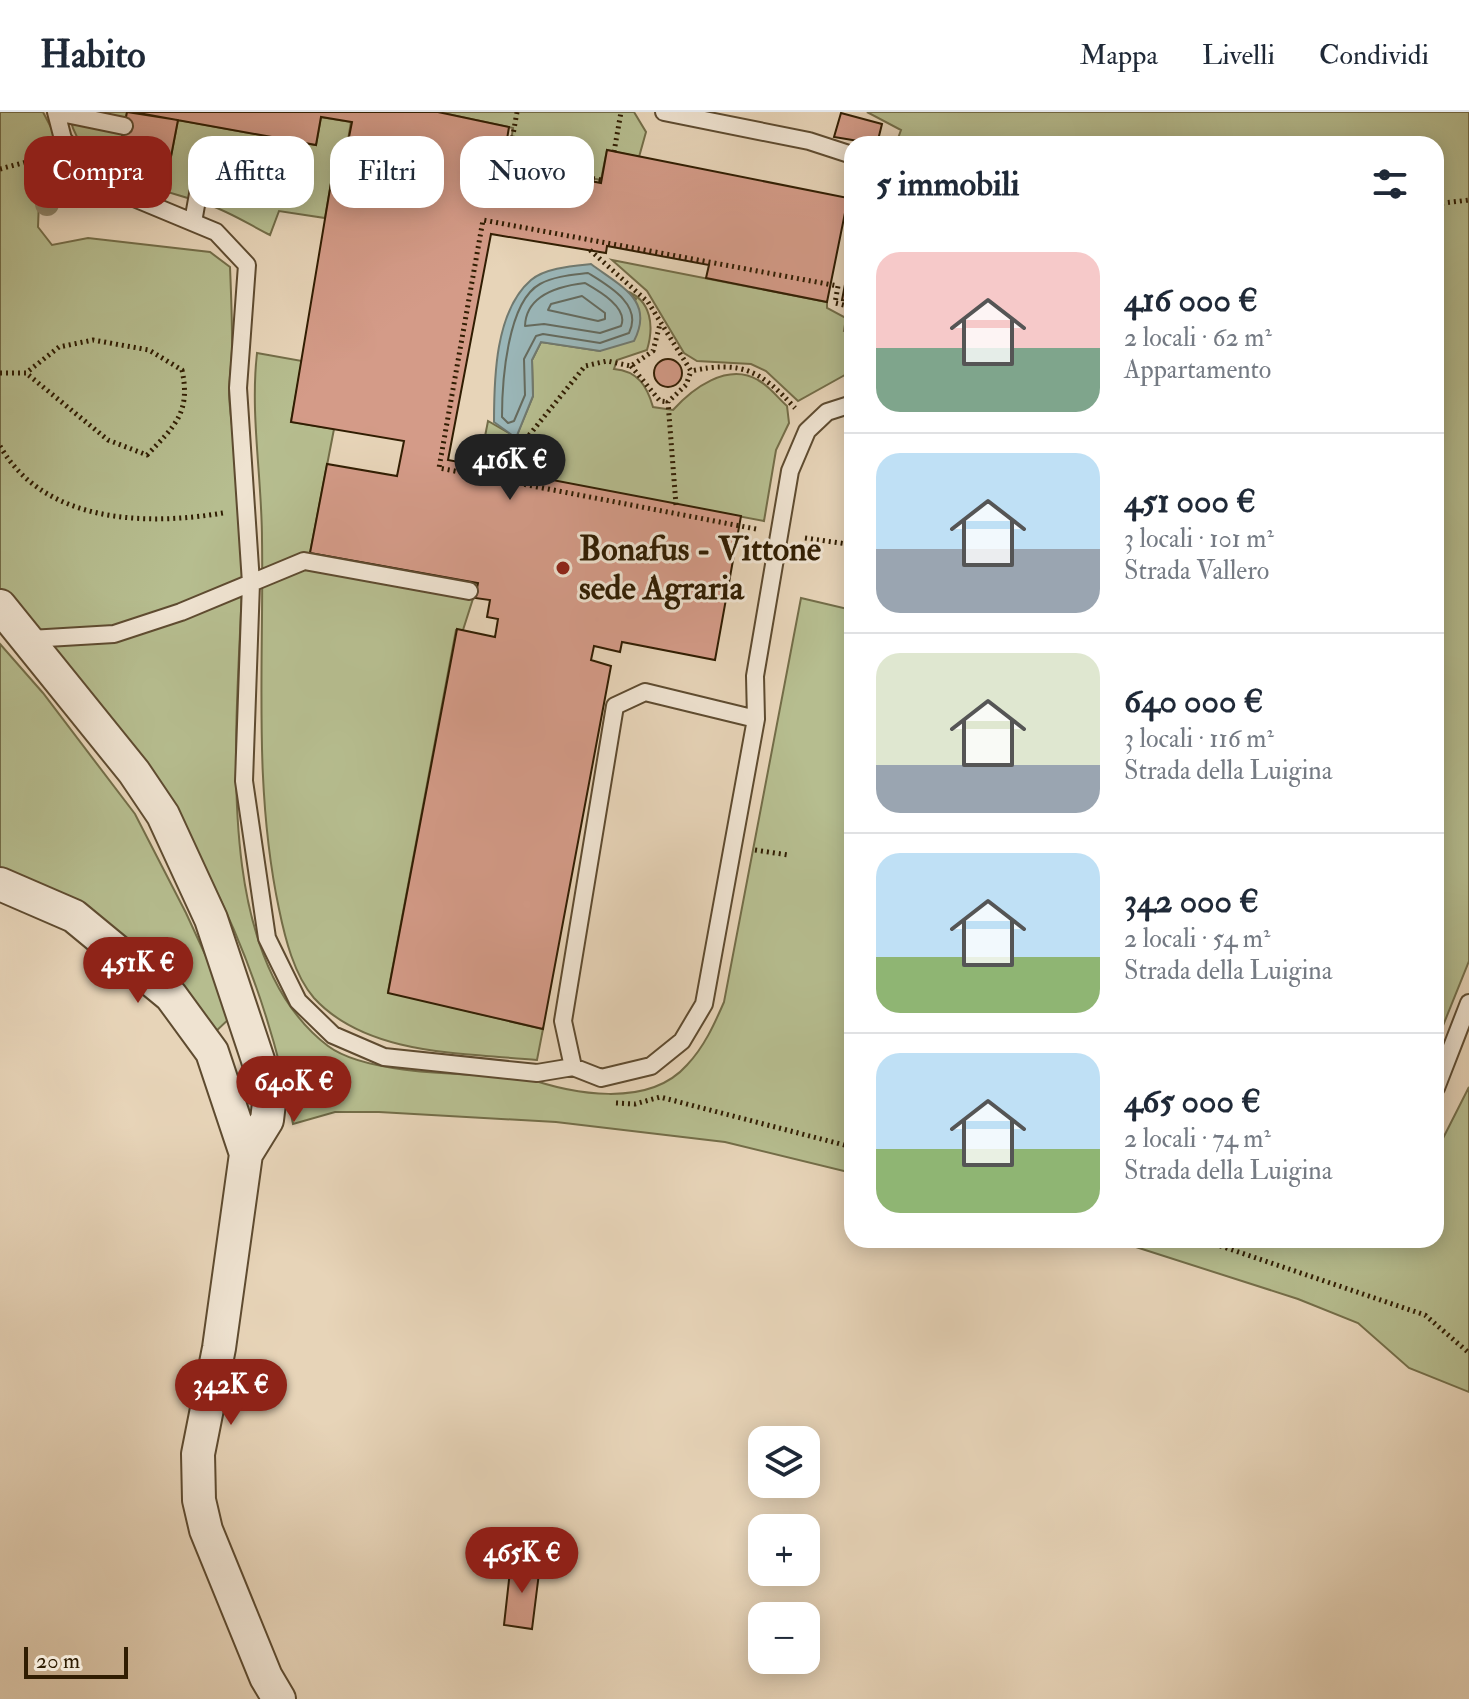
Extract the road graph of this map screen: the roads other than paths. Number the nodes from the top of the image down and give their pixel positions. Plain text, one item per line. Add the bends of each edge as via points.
1 (56, 112) edge
2 (664, 112) edge
3 (124, 126) dead end
4 (844, 152) edge
5 (195, 208) edge
6 (193, 222) junction
7 (844, 407) edge
8 (251, 583) junction
9 (469, 591) dead end
10 (0, 606) edge
11 (30, 639) junction
12 (756, 719) junction
13 (0, 884) edge
14 (1469, 1003) edge
15 (573, 1067) junction
16 (1444, 1067) edge
17 (246, 1154) junction
18 (279, 1699) edge

1 - 3 lane
1 - 6 lane via 63,139 103,185
2 - 4 lane
5 - 6 lane
6 - 8 lane via 216,232 247,265 238,388
7 - 12 lane via 827,412 807,431 790,471 755,676
8 - 9 lane via 304,561
8 - 11 lane via 114,634
8 - 15 lane via 244,781 267,938 298,1001 333,1035 384,1057 537,1073
10 - 11 street
11 - 17 street via 163,815 211,919 269,1103 267,1120
12 - 15 lane via 704,1004 682,1041 651,1066 601,1078
12 - 15 lane via 645,692 615,706 563,1021
13 - 17 street via 74,916 171,996 212,1052
14 - 16 lane
17 - 18 street via 198,1454 199,1500 206,1530

